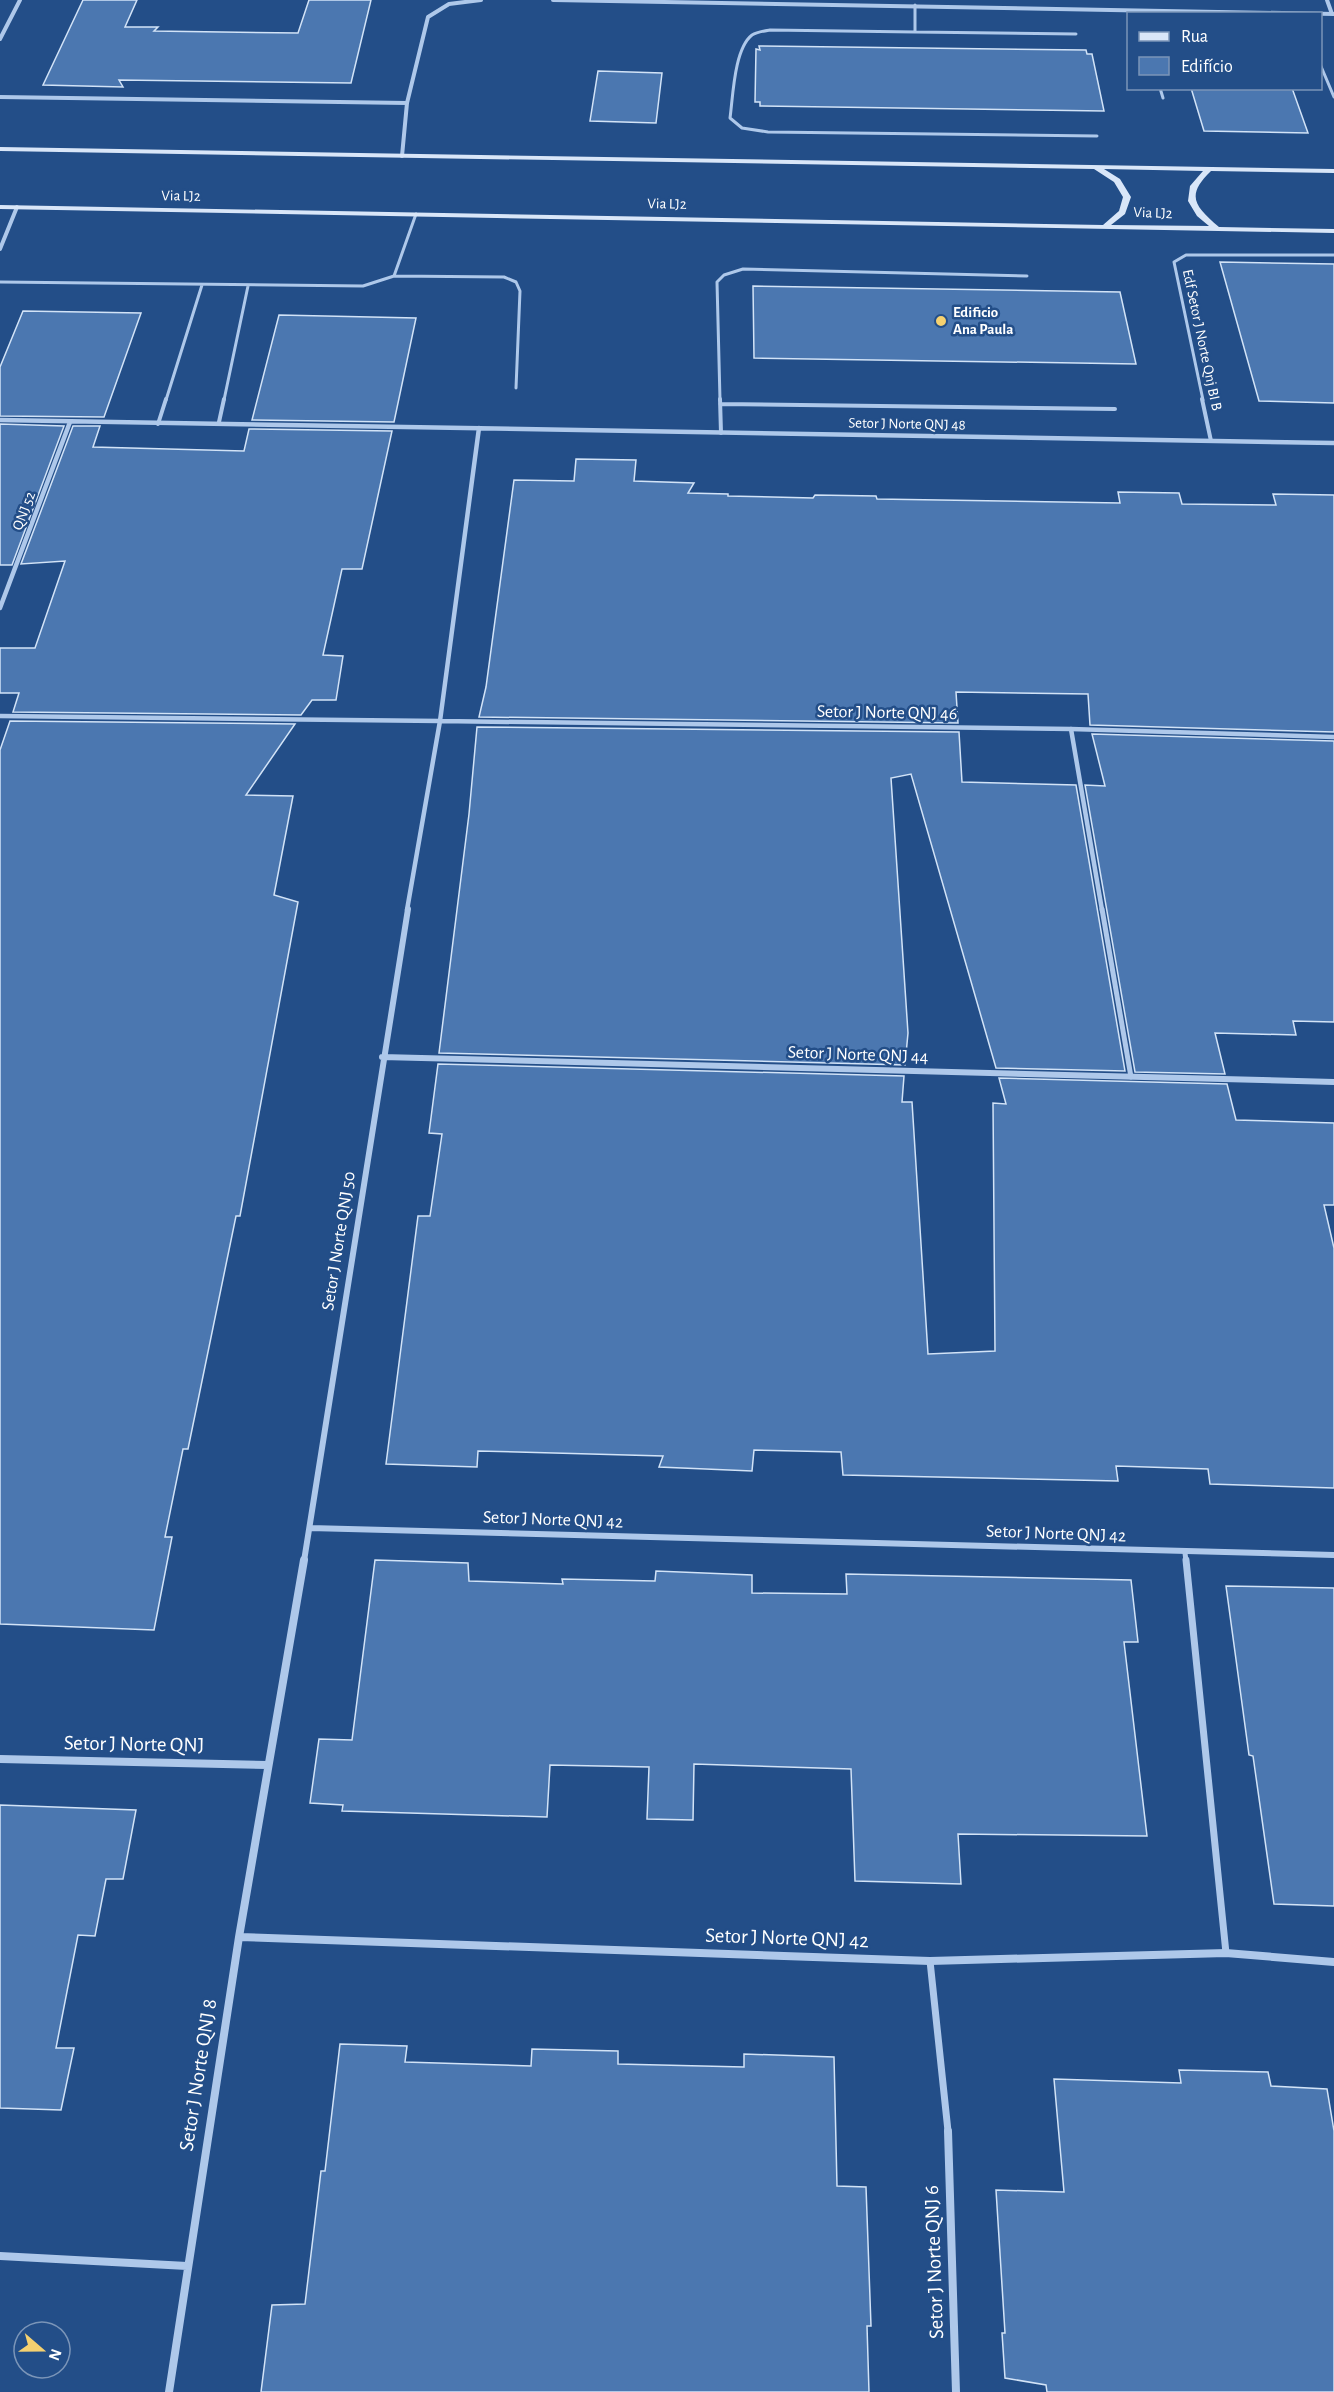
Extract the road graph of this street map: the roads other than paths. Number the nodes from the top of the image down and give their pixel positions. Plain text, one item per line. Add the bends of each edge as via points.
1 (20, 0) edge
2 (470, 0) edge
3 (481, 0) edge
4 (553, 0) edge
5 (614, 0) edge
6 (1087, 0) edge
7 (1327, 0) edge
8 (852, 2) edge
9 (915, 5) junction
10 (1089, 9) junction
11 (1137, 12) edge
12 (1333, 14) edge
13 (915, 33) junction
14 (1076, 34) dead end
15 (0, 39) edge
16 (1322, 69) edge
17 (1161, 90) edge
18 (1334, 97) edge
19 (0, 98) edge
20 (1163, 98) dead end
21 (407, 102) junction
22 (1097, 136) dead end
23 (0, 149) edge
24 (402, 156) junction
25 (1097, 168) junction
26 (1209, 169) junction
27 (1334, 171) edge
28 (0, 207) edge
29 (17, 207) junction
30 (416, 214) junction
31 (1106, 225) junction
32 (1217, 229) junction
33 (1334, 231) edge
34 (0, 249) edge
35 (1334, 255) edge
36 (394, 276) junction
37 (1027, 276) dead end
38 (0, 282) edge
39 (202, 285) junction
40 (248, 286) junction
41 (516, 388) dead end
42 (720, 404) junction
43 (1115, 409) dead end
44 (0, 420) edge
45 (70, 422) junction
46 (219, 422) junction
47 (158, 424) junction
48 (479, 429) junction
49 (721, 433) junction
50 (1211, 441) junction
51 (1334, 443) edge
52 (0, 608) edge
53 (0, 716) edge
54 (440, 721) junction
55 (1071, 729) junction
56 (1334, 737) edge
57 (382, 1057) junction
58 (1131, 1077) junction
59 (1334, 1082) edge
60 (310, 1528) junction
61 (1185, 1553) junction
62 (1334, 1555) edge
63 (0, 1759) edge
64 (267, 1765) junction
65 (238, 1937) junction
66 (1226, 1953) junction
67 (930, 1961) junction
68 (1334, 1962) edge
69 (948, 2131) joint
70 (0, 2256) edge
71 (187, 2266) junction
72 (168, 2392) edge
73 (956, 2392) edge

1 - 15 street
2 - 3 street
2 - 21 street via 448,4 428,17
4 - 5 street
5 - 8 street
6 - 10 street
7 - 12 street
8 - 9 street
9 - 10 street
9 - 13 lane
10 - 11 street
13 - 14 lane
13 - 22 lane via 754,33 740,55 730,118 746,130 768,132
16 - 18 lane
17 - 20 lane
19 - 21 street
21 - 24 street
23 - 24 main road
24 - 25 main road
25 - 26 main road
25 - 31 main road via 1118,181 1126,197 1122,212
26 - 27 main road
26 - 32 main road via 1194,181 1190,197 1198,214
28 - 29 main road, Via LJ2
29 - 30 main road, Via LJ2
29 - 34 street
30 - 31 main road, Via LJ2
30 - 36 lane
31 - 32 main road, Via LJ2
32 - 33 main road, Via LJ2
35 - 50 lane, Edf Setor J Norte Qnj BI B via 1186,255 1174,262
36 - 40 lane via 363,286
36 - 41 lane via 504,277 516,282 520,291
37 - 42 lane via 734,270 717,282
38 - 39 lane
39 - 40 lane
39 - 47 lane
40 - 46 lane
42 - 43 lane
42 - 49 lane
44 - 45 street, Setor J Norte QNJ 48
45 - 47 street, Setor J Norte QNJ 48
45 - 52 street, QNJ 52
46 - 47 street, Setor J Norte QNJ 48
46 - 48 street, Setor J Norte QNJ 48
48 - 49 street, Setor J Norte QNJ 48
48 - 54 street, Setor J Norte QNJ 50
49 - 50 street, Setor J Norte QNJ 48
50 - 51 street, Setor J Norte QNJ 48
53 - 54 street
54 - 55 street, Setor J Norte QNJ 46
54 - 57 street, Setor J Norte QNJ 50
55 - 56 street, Setor J Norte QNJ 46
55 - 58 street
57 - 58 street, Setor J Norte QNJ 44
57 - 60 street, Setor J Norte QNJ 50
58 - 59 street, Setor J Norte QNJ 44
60 - 61 street, Setor J Norte QNJ 42
60 - 64 street, Setor J Norte QNJ 50
61 - 62 street, Setor J Norte QNJ 42
61 - 66 street
63 - 64 street, Setor J Norte QNJ
64 - 65 street, Setor J Norte QNJ 8
65 - 67 street, Setor J Norte QNJ 42
65 - 71 street, Setor J Norte QNJ 8
66 - 67 street, Setor J Norte QNJ 42
66 - 68 street, Setor J Norte QNJ 42
67 - 69 street
69 - 73 street, Setor J Norte QNJ 6
70 - 71 street
71 - 72 street, Setor J Norte QNJ 8

